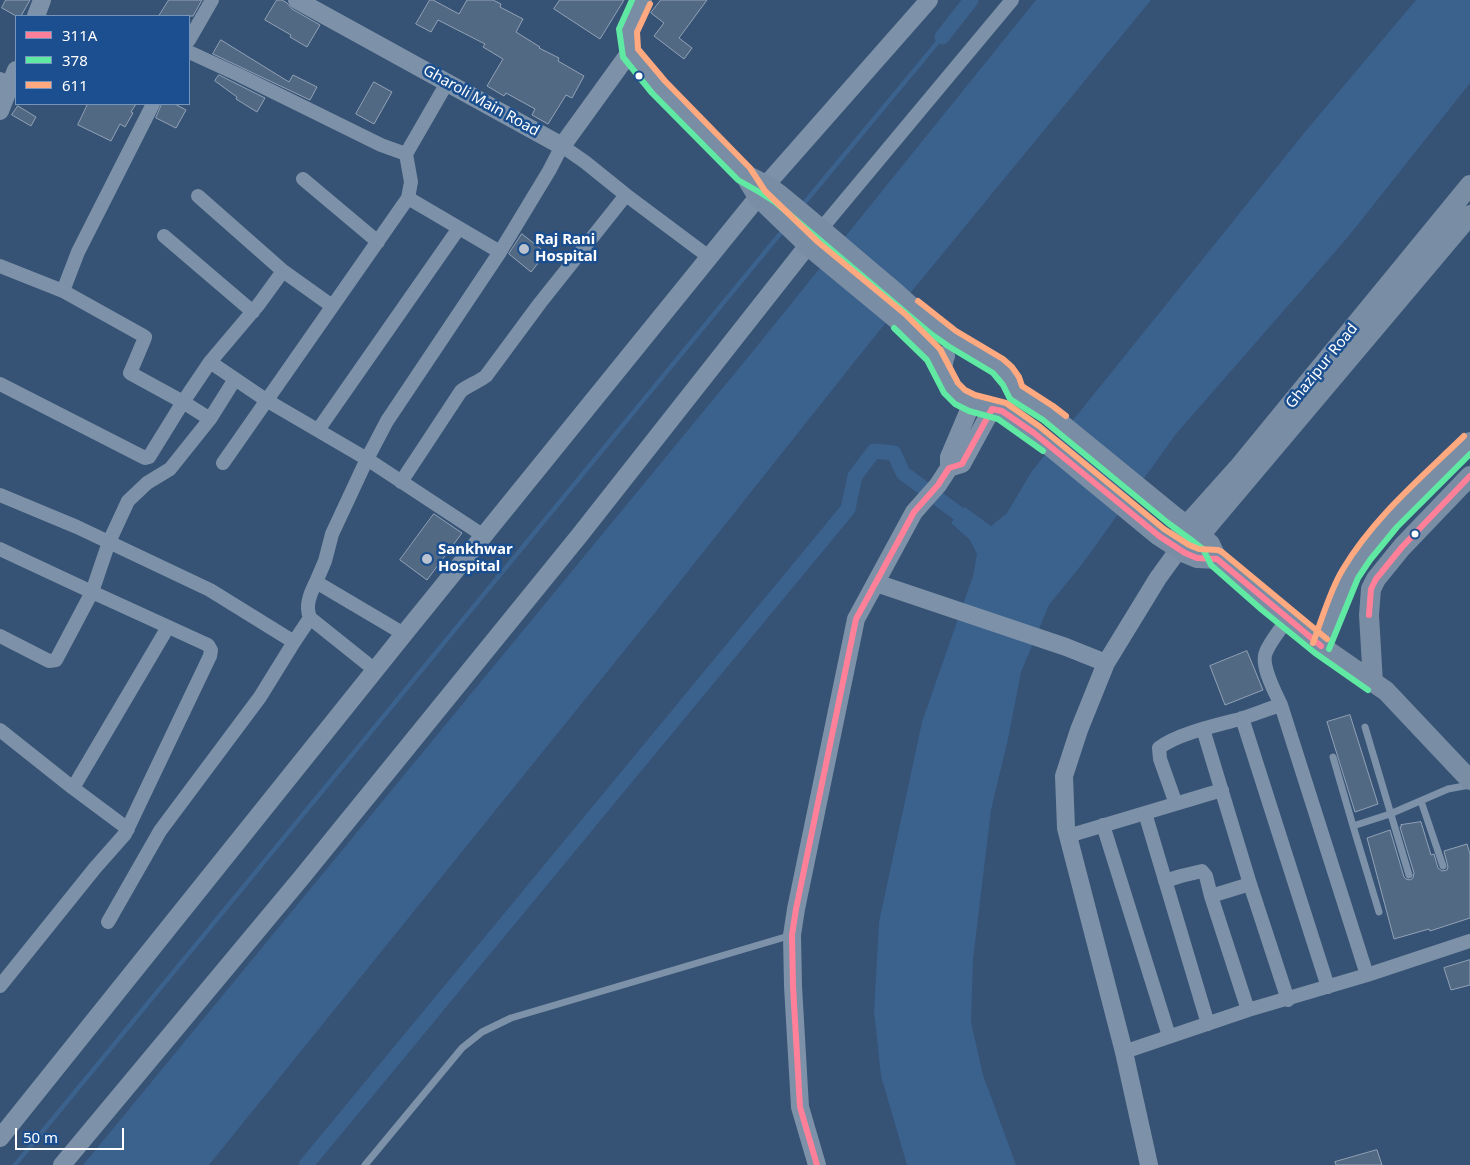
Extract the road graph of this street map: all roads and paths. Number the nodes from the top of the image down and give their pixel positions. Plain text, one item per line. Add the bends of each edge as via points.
1 (42, 0) edge
2 (212, 0) edge
3 (298, 0) edge
4 (642, 0) edge
5 (929, 0) edge
6 (1012, 0) edge
7 (36, 15) edge
8 (190, 38) edge
9 (190, 52) edge
10 (630, 52) junction
11 (9, 78) edge
12 (447, 83) junction
13 (152, 105) edge
14 (0, 111) edge
15 (562, 146) junction
16 (406, 154) junction
17 (303, 179) dead end
18 (1470, 185) edge
19 (626, 195) junction
20 (198, 196) dead end
21 (769, 197) junction
22 (408, 198) junction
23 (1470, 215) edge
24 (459, 228) junction
25 (811, 234) junction
26 (164, 236) dead end
27 (378, 242) junction
28 (500, 252) junction
29 (709, 257) junction
30 (0, 266) edge
31 (283, 272) junction
32 (63, 291) junction
33 (332, 306) junction
34 (252, 312) junction
35 (905, 313) junction
36 (970, 349) junction
37 (210, 362) junction
38 (942, 369) junction
39 (236, 379) junction
40 (0, 384) edge
41 (1015, 392) junction
42 (266, 400) junction
43 (183, 402) junction
44 (972, 404) junction
45 (997, 410) junction
46 (210, 419) junction
47 (318, 430) junction
48 (1470, 442) edge
49 (367, 459) junction
50 (222, 463) dead end
51 (949, 468) junction
52 (1470, 476) edge
53 (401, 482) junction
54 (0, 495) edge
55 (1187, 525) junction
56 (484, 536) junction
57 (109, 542) junction
58 (1174, 546) junction
59 (0, 549) edge
60 (1217, 559) junction
61 (1350, 574) junction
62 (316, 582) junction
63 (876, 583) junction
64 (1371, 589) junction
65 (92, 592) junction
66 (310, 618) junction
67 (1288, 618) junction
68 (168, 627) junction
69 (404, 634) junction
70 (0, 636) edge
71 (294, 642) junction
72 (1321, 646) junction
73 (1106, 663) junction
74 (376, 670) junction
75 (1373, 683) junction
76 (1281, 705) junction
77 (1242, 718) junction
78 (1365, 727) dead end
79 (1203, 729) junction
80 (0, 730) edge
81 (1333, 758) dead end
82 (1470, 780) edge
83 (1470, 785) edge
84 (73, 788) junction
85 (1222, 790) junction
86 (1421, 801) junction
87 (1176, 804) junction
88 (1145, 813) junction
89 (1390, 814) junction
90 (1103, 825) junction
91 (1353, 826) junction
92 (128, 829) junction
93 (1068, 836) junction
94 (1443, 866) dead end
95 (1409, 875) dead end
96 (1165, 881) junction
97 (1250, 884) junction
98 (1211, 896) junction
99 (1379, 912) dead end
100 (108, 922) dead end
101 (792, 935) junction
102 (1470, 941) edge
103 (1367, 976) junction
104 (0, 986) edge
105 (1328, 987) junction
106 (1288, 1000) junction
107 (1248, 1010) junction
108 (1208, 1024) junction
109 (1169, 1036) junction
110 (1124, 1052) junction
111 (0, 1138) edge
112 (62, 1165) edge
113 (365, 1165) edge
114 (817, 1165) edge
115 (1149, 1165) edge

1 - 7 street
2 - 8 street
3 - 12 street, Gharoli Main Road
4 - 10 main road via 628,31
5 - 21 street
6 - 25 street
9 - 16 street
10 - 15 street
10 - 21 main road via 658,87
11 - 14 street
12 - 15 street, Gharoli Main Road
12 - 16 street
13 - 32 street via 78,252
15 - 19 street
15 - 28 street
16 - 22 street via 411,182
17 - 27 street
18 - 55 main road, Ghazipur Road via 1238,468
19 - 29 street
19 - 53 street via 486,376 461,391
20 - 31 street
21 - 25 main road
21 - 29 street
22 - 24 street
22 - 27 street
23 - 55 main road, Ghazipur Road
24 - 28 street
24 - 47 street
25 - 35 main road
25 - 112 street via 561,558 302,878
26 - 34 street
27 - 33 street
28 - 49 street via 387,421
29 - 56 street
30 - 32 street
31 - 33 street
31 - 34 street
32 - 43 street via 145,337 130,373
33 - 42 street
34 - 37 street
35 - 36 main road
35 - 38 main road
36 - 38 main road via 947,354
36 - 41 main road via 1003,369
37 - 39 street
37 - 43 street
38 - 44 main road via 951,388
39 - 42 street
39 - 46 street
40 - 43 street via 145,458 152,455
41 - 45 main road via 1010,404
41 - 55 main road via 1048,413
42 - 47 street
42 - 50 street
43 - 46 street
44 - 45 main road
44 - 51 street via 949,456
45 - 51 street via 962,464
45 - 58 main road via 1034,433
46 - 57 street via 170,469 147,483 128,501
47 - 49 street
48 - 61 main road via 1385,527
49 - 53 street
49 - 62 street via 332,534
51 - 63 street via 914,512
52 - 64 main road via 1402,547
53 - 56 street
54 - 57 street
55 - 58 main road, Ghazipur Road
55 - 60 main road via 1210,544
56 - 69 street
57 - 65 street
57 - 71 street via 210,590
58 - 60 main road via 1197,558
58 - 73 street
59 - 65 street
60 - 67 main road
61 - 64 main road
61 - 72 main road
62 - 66 street via 307,612
62 - 69 street
63 - 73 street via 1066,646
63 - 101 street via 856,619
64 - 75 main road via 1369,615
65 - 68 street
65 - 70 street via 56,660 49,661
66 - 71 street
66 - 74 street
67 - 72 main road
67 - 76 street via 1265,653 1265,662
68 - 84 street
68 - 92 street via 208,645 210,656
69 - 74 street
71 - 100 street via 260,697 160,831
72 - 75 main road
73 - 93 street via 1064,776
74 - 111 street
75 - 82 main road via 1386,691
76 - 77 street
76 - 103 street
77 - 79 street
77 - 105 street
78 - 89 lane
79 - 85 street
79 - 87 street via 1159,748
80 - 84 street
81 - 91 lane
83 - 86 lane via 1448,789
84 - 92 street
85 - 87 street
85 - 97 street
86 - 89 lane
86 - 94 lane
87 - 88 street
88 - 90 street
88 - 96 street
89 - 91 lane
89 - 95 lane
90 - 93 street
90 - 109 street
91 - 99 lane
92 - 104 street
93 - 110 street
96 - 98 street via 1202,871
96 - 108 street
97 - 98 street
97 - 106 street
98 - 107 street
101 - 113 lane via 511,1018 482,1032 444,1068
101 - 114 street via 800,1107
102 - 103 street
103 - 105 street
105 - 106 street
106 - 107 street
107 - 108 street
108 - 109 street
109 - 110 street
110 - 115 street

